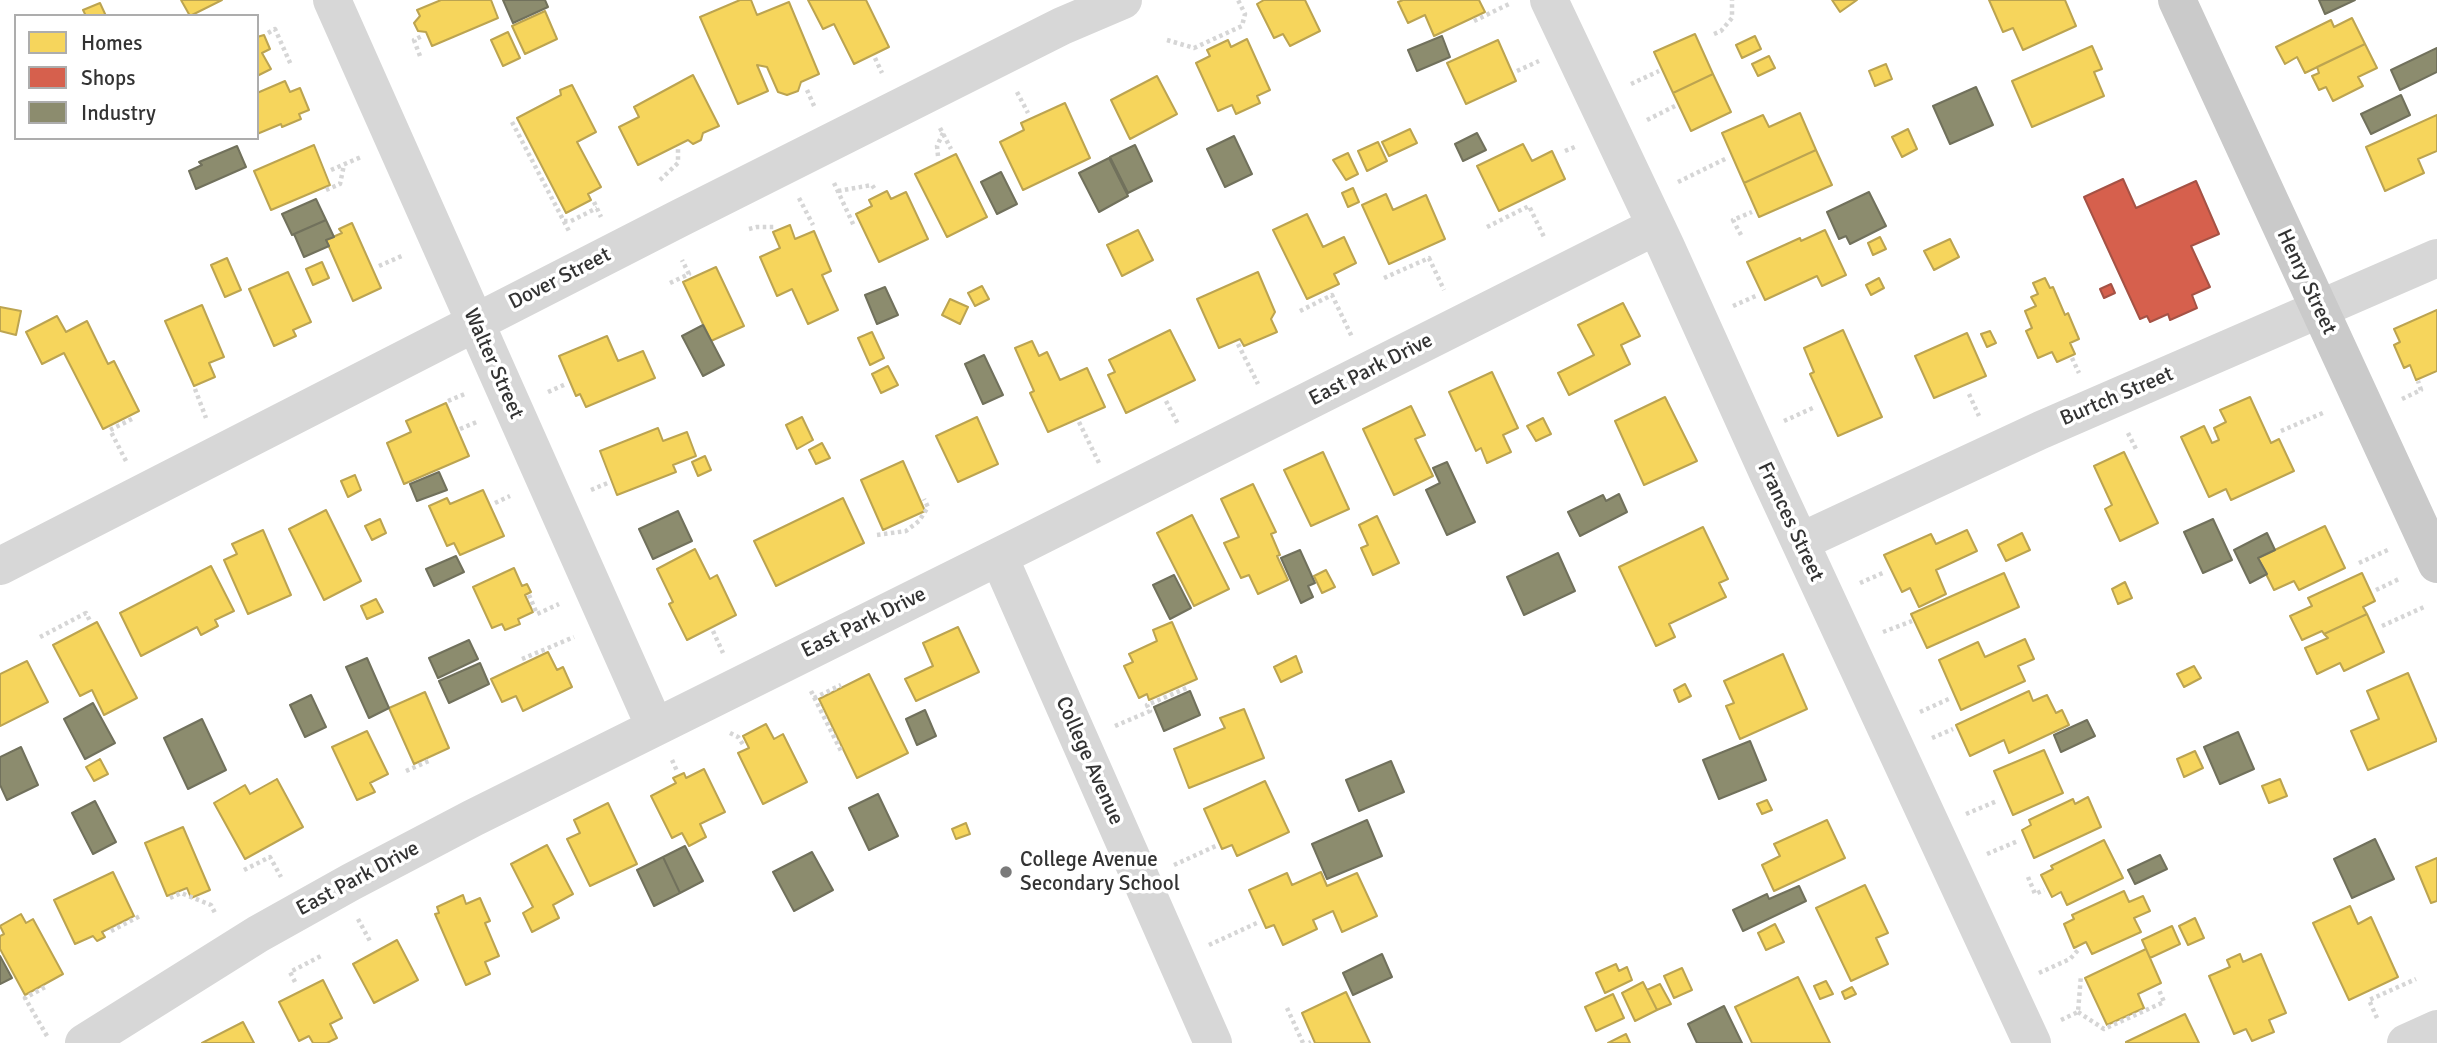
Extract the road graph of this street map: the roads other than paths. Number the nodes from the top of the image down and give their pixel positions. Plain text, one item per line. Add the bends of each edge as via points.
1 (332, 0) edge
2 (1123, 0) edge
3 (1549, 0) edge
4 (2178, 0) edge
5 (1656, 226) junction
6 (2437, 258) edge
7 (2319, 311) junction
8 (475, 322) junction
9 (1800, 542) junction
10 (999, 556) junction
11 (0, 566) edge
12 (2423, 569) edge
13 (655, 727) junction
14 (2437, 1029) edge
15 (2042, 1033) edge
16 (2394, 1036) edge
17 (67, 1042) edge
18 (1213, 1043) edge

1 - 8 street, Walter Street
2 - 8 street, Dover Street via 1062,26
3 - 5 street, Frances Street
4 - 7 main road, Henry Street
5 - 9 street, Frances Street
5 - 10 street, East Park Drive
6 - 7 street, Burtch Street
7 - 9 street, Burtch Street via 2040,430
7 - 12 main road, Henry Street
8 - 11 street, Dover Street
8 - 13 street, Walter Street
9 - 15 street, Frances Street
10 - 13 street, East Park Drive
10 - 18 street, College Avenue
13 - 17 street, East Park Drive via 351,882
14 - 16 street

